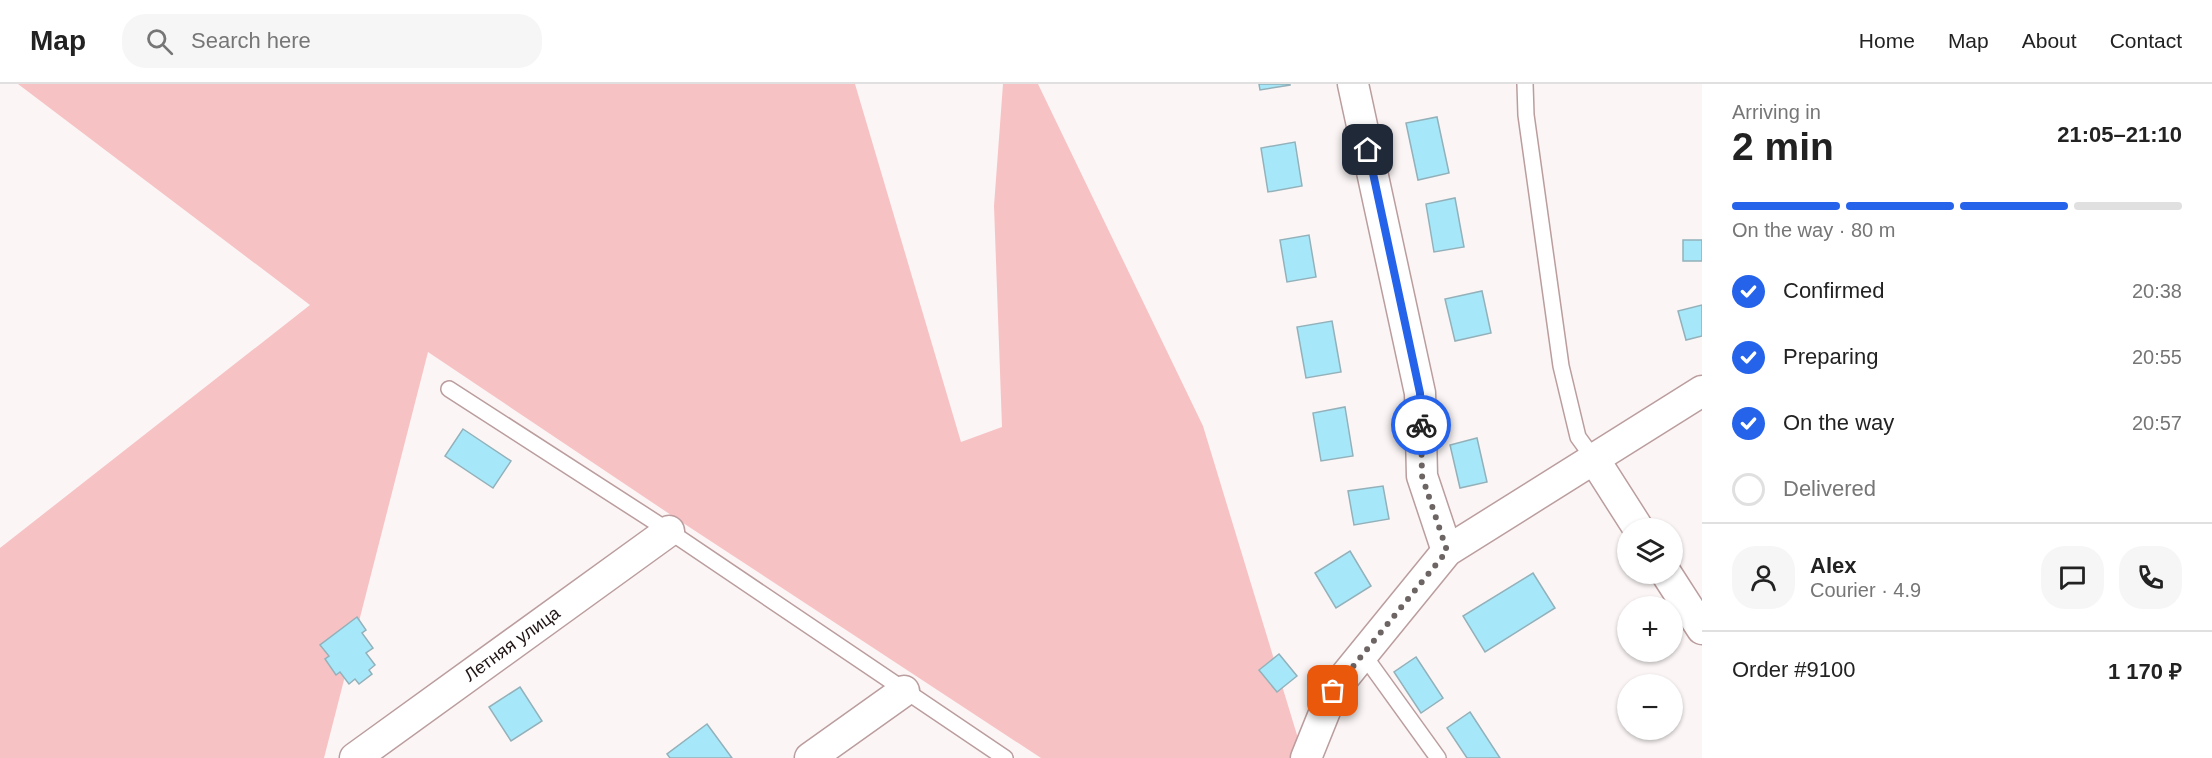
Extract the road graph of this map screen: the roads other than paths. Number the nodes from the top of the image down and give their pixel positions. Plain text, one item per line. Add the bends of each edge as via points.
1 (1353, 84) edge
2 (1525, 84) edge
3 (449, 389) dead end
4 (1702, 391) edge
5 (1594, 459) junction
6 (1632, 518) edge
7 (669, 531) junction
8 (1447, 551) junction
9 (1673, 584) edge
10 (1702, 629) edge
11 (1363, 654) junction
12 (904, 691) junction
13 (355, 758) edge
14 (810, 758) edge
15 (1005, 758) edge
16 (1306, 758) edge
17 (1438, 758) edge

1 - 8 street via 1420,393 1422,476
2 - 5 lane via 1526,115 1562,366 1578,437
3 - 7 lane
4 - 5 street
5 - 6 street
5 - 8 street
7 - 12 lane
7 - 13 street, Летняя улица
8 - 11 street
9 - 10 street
11 - 16 street via 1333,691
11 - 17 lane
12 - 14 street
12 - 15 lane

